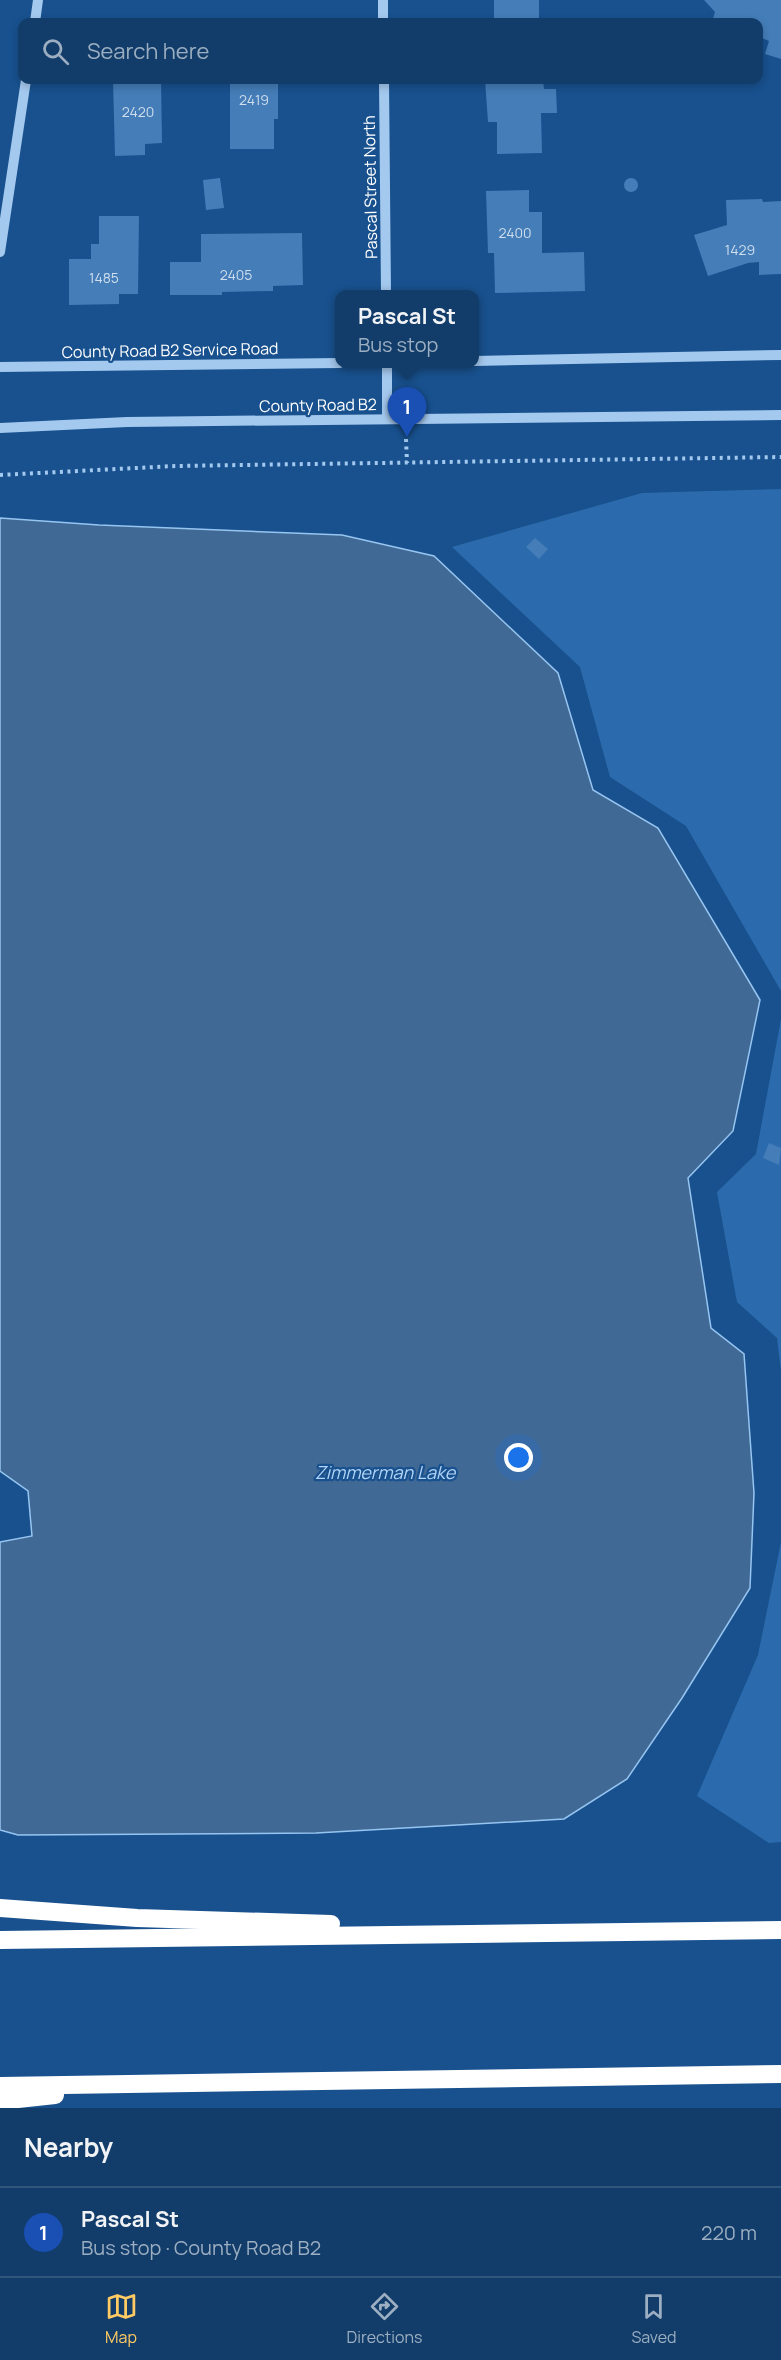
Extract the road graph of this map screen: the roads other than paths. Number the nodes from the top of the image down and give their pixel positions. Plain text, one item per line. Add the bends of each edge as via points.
1 (38, 0) edge
2 (383, 0) edge
3 (35, 18) edge
4 (383, 18) edge
5 (25, 84) edge
6 (384, 84) edge
7 (0, 252) edge
8 (386, 290) edge
9 (781, 356) edge
10 (479, 361) edge
11 (335, 363) edge
12 (0, 367) edge
13 (387, 368) edge
14 (781, 415) edge
15 (387, 419) junction
16 (0, 428) edge
17 (0, 1908) edge
18 (781, 1930) edge
19 (578, 1932) junction
20 (0, 1941) edge
21 (781, 2074) edge
22 (192, 2081) junction
23 (0, 2086) edge
24 (0, 2101) edge

1 - 3 street
2 - 4 street
5 - 7 street
6 - 8 street, Pascal Street North
9 - 10 street
11 - 12 street, County Road B2 Service Road
13 - 15 street
14 - 15 street, County Road B2
15 - 16 street, County Road B2 via 127,422
17 - 19 highway via 137,1918
18 - 19 highway
19 - 20 highway
21 - 22 highway
22 - 23 highway
22 - 24 highway

